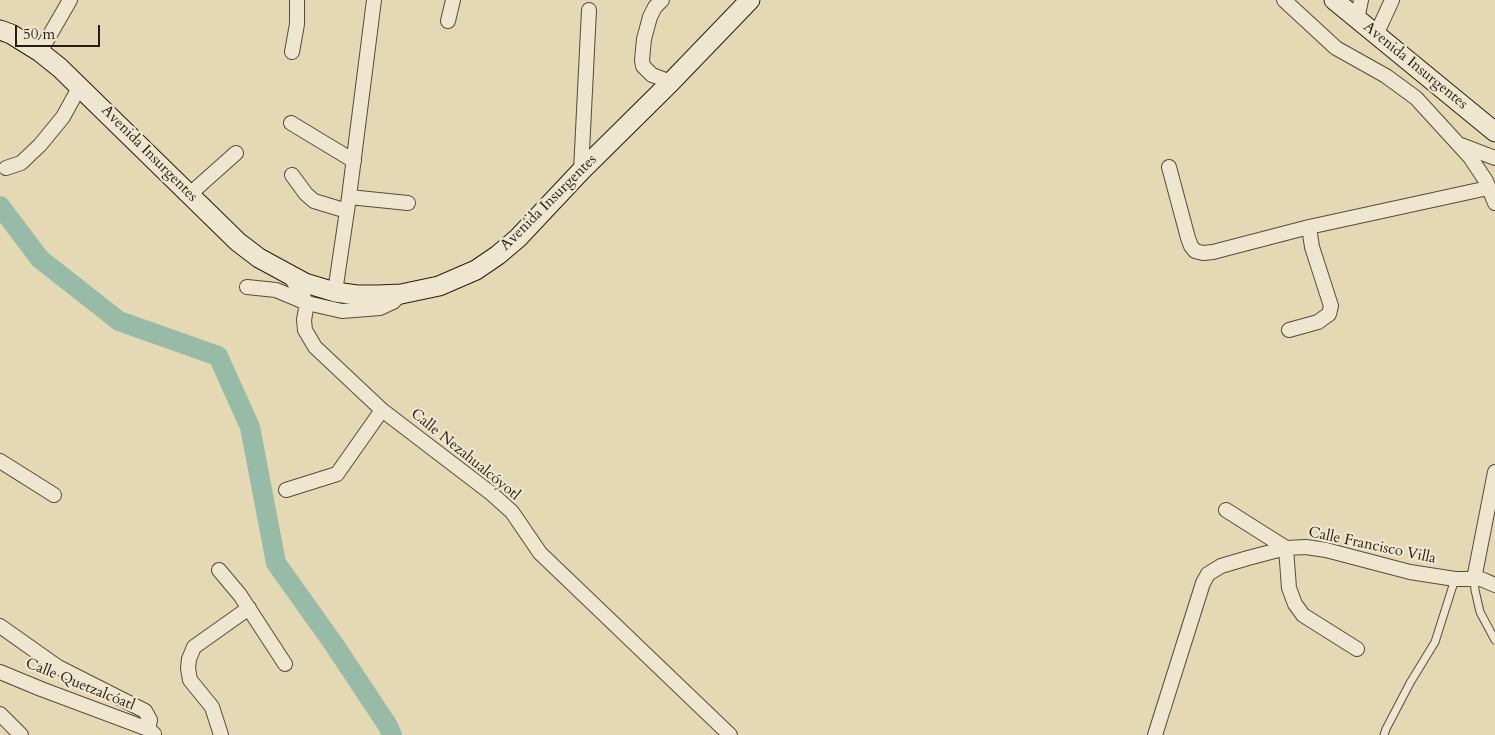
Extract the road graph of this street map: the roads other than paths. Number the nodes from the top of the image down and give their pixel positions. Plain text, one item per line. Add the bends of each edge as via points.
1 (70, 0) edge
2 (297, 0) edge
3 (374, 0) edge
4 (453, 0) edge
5 (662, 0) edge
6 (750, 0) edge
7 (1284, 0) edge
8 (1334, 0) edge
9 (1361, 0) edge
10 (1392, 0) edge
11 (589, 10) dead end
12 (1358, 20) junction
13 (448, 21) dead end
14 (0, 30) edge
15 (1376, 35) junction
16 (40, 52) junction
17 (292, 52) dead end
18 (671, 82) junction
19 (80, 86) junction
20 (291, 124) dead end
21 (1495, 132) edge
22 (1456, 143) junction
23 (236, 154) dead end
24 (1495, 158) edge
25 (354, 161) junction
26 (1169, 167) dead end
27 (6, 168) dead end
28 (581, 171) junction
29 (292, 175) dead end
30 (1488, 188) junction
31 (190, 194) junction
32 (349, 197) junction
33 (1495, 203) edge
34 (408, 204) dead end
35 (347, 212) junction
36 (1309, 227) junction
37 (289, 275) junction
38 (247, 287) dead end
39 (335, 292) junction
40 (401, 294) junction
41 (307, 303) junction
42 (1288, 330) dead end
43 (382, 410) junction
44 (0, 462) edge
45 (1495, 472) edge
46 (286, 490) dead end
47 (54, 495) dead end
48 (1226, 510) dead end
49 (1286, 548) junction
50 (220, 570) dead end
51 (1456, 579) junction
52 (1474, 579) junction
53 (1495, 585) edge
54 (248, 608) junction
55 (0, 626) edge
56 (1495, 640) edge
57 (1357, 649) dead end
58 (284, 664) dead end
59 (0, 672) edge
60 (0, 714) edge
61 (151, 732) edge
62 (21, 735) edge
63 (221, 735) edge
64 (730, 735) edge
65 (1154, 735) edge
66 (1384, 735) edge

1 - 16 street
2 - 17 street via 298,24
3 - 25 street
4 - 13 street
5 - 18 street via 650,17 642,60 652,75
6 - 18 main road, Avenida Insurgentes
7 - 22 street via 1336,48 1386,76 1416,98
8 - 12 main road, Avenida Insurgentes
9 - 12 street
10 - 15 street
11 - 28 street
12 - 15 main road, Avenida Insurgentes
14 - 16 main road, Avenida Insurgentes
15 - 21 main road, Avenida Insurgentes
16 - 19 main road, Avenida Insurgentes
18 - 28 main road, Avenida Insurgentes
19 - 27 street via 63,117 40,145 21,163
19 - 31 main road, Avenida Insurgentes
20 - 25 street
22 - 24 street
22 - 30 street via 1470,157
23 - 31 street
25 - 32 street
26 - 36 street via 1188,238 1195,251 1213,252
28 - 40 main road, Avenida Insurgentes via 518,238 476,270 439,286
29 - 35 street via 314,201
30 - 33 street
30 - 36 street
31 - 37 main road, Avenida Insurgentes via 238,242
32 - 34 street
32 - 35 street
35 - 39 street
36 - 42 street via 1331,306 1328,314 1318,322
37 - 39 main road, Avenida Insurgentes
37 - 41 street
38 - 41 street via 276,290
39 - 40 main road, Avenida Insurgentes via 357,296
40 - 41 street via 380,308 363,311 342,311
41 - 43 street, Calle Nezahualcóyotl via 305,325 315,347
43 - 46 street via 337,474
43 - 64 street, Calle Nezahualcóyotl via 512,512 540,553
44 - 47 street
45 - 52 street
48 - 49 street
49 - 51 street, Calle Francisco Villa via 1321,549 1383,566
49 - 57 street via 1289,588 1295,604 1303,615
49 - 65 street, Calle Francisco Villa via 1230,563 1208,574
50 - 54 street
51 - 52 street, Calle Francisco Villa
51 - 66 lane via 1435,642
52 - 53 street, Calle Francisco Villa
52 - 56 lane via 1480,612
54 - 58 street
54 - 63 street via 194,647 189,659 192,685 212,707
55 - 61 street via 58,667 145,711
59 - 61 street, Calle Quetzalcóatl
60 - 62 street

